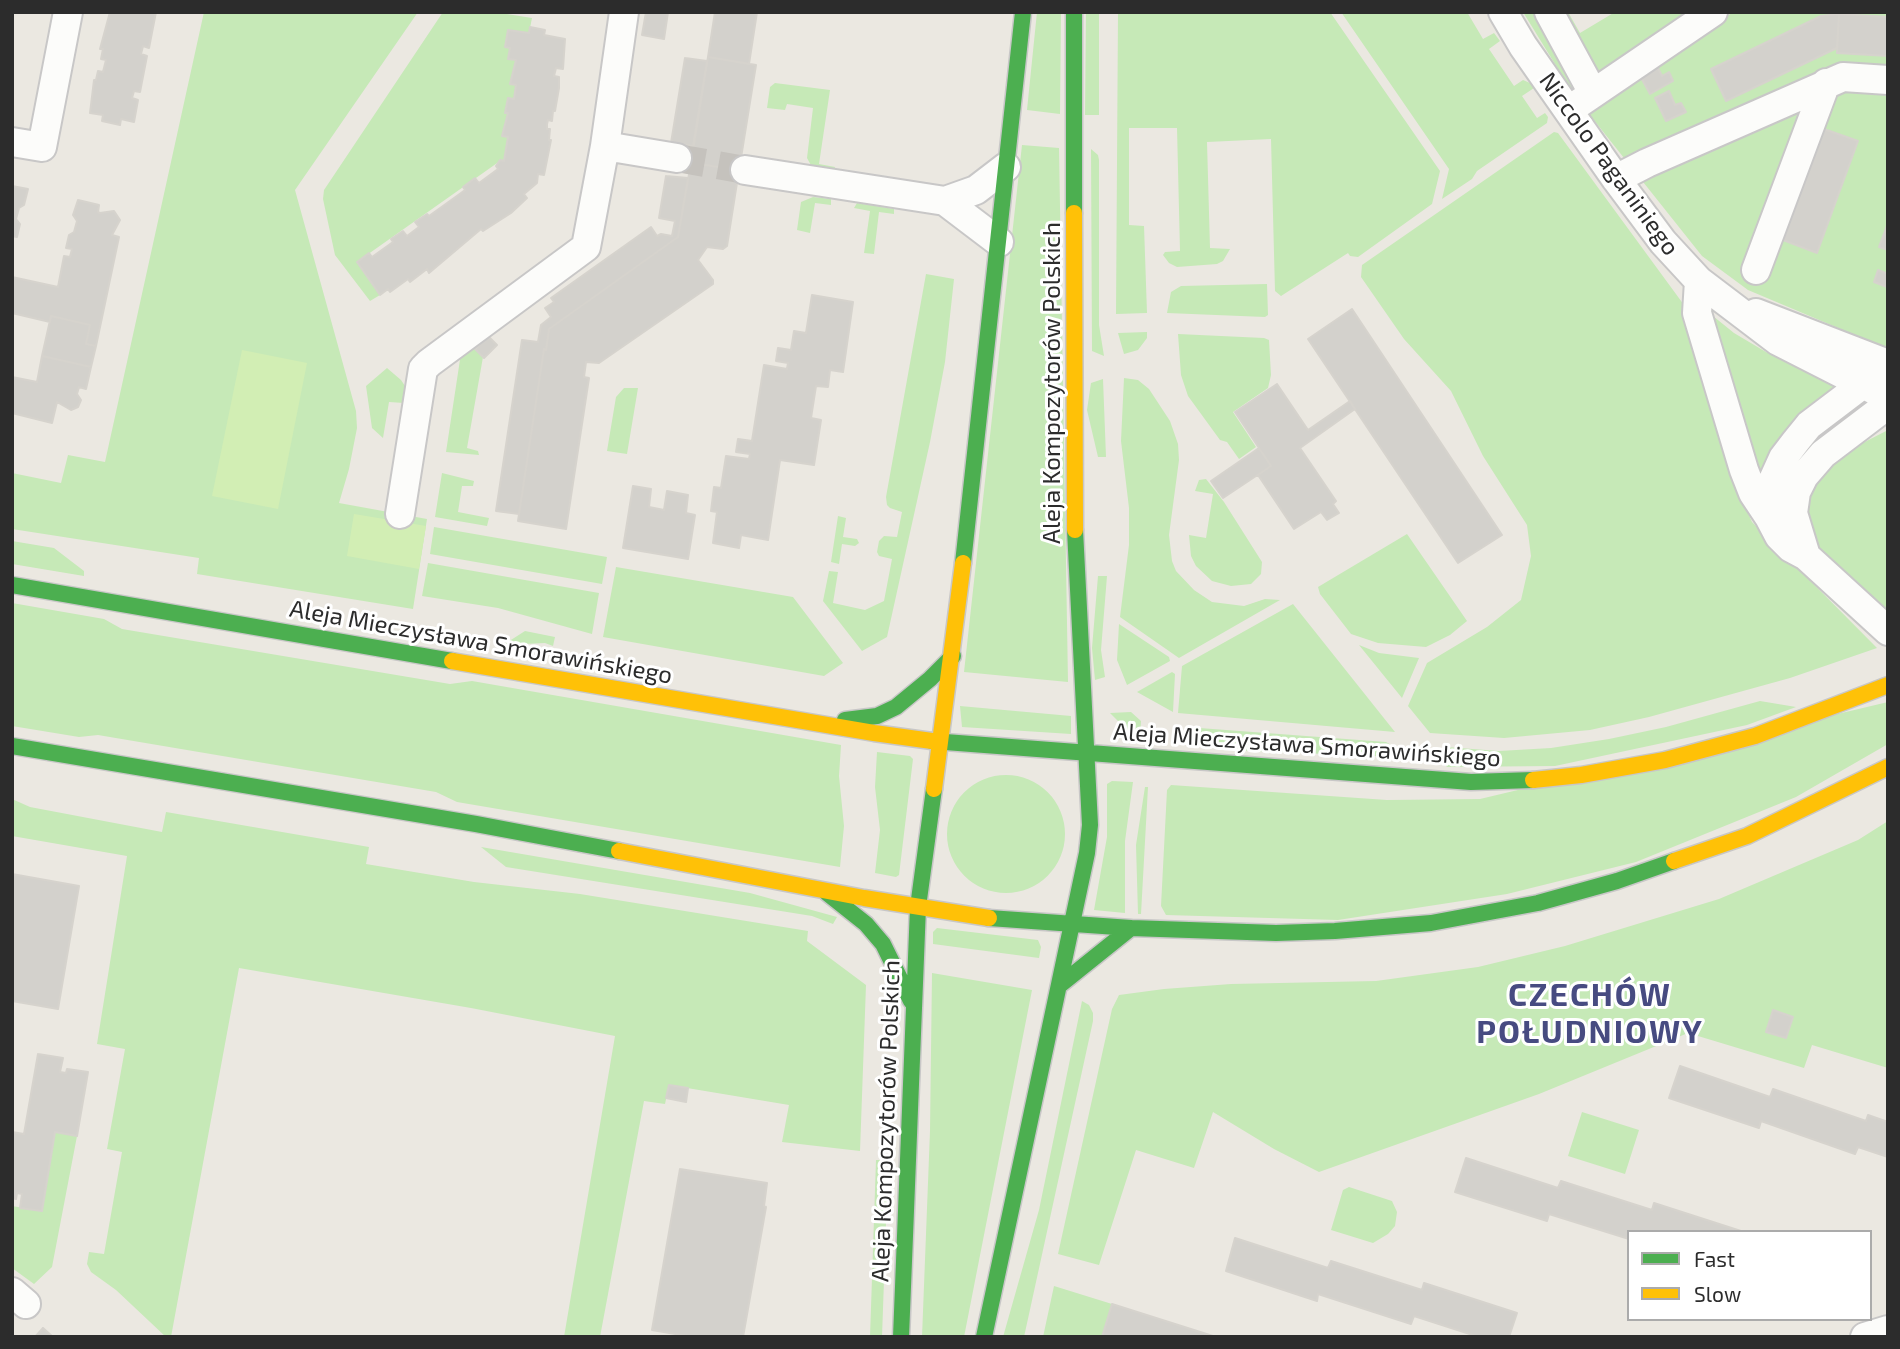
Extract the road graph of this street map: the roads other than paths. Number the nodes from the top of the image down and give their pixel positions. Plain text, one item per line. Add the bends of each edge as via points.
1 (68, 12) edge
2 (624, 12) edge
3 (1023, 12) edge
4 (1074, 12) edge
5 (1503, 12) edge
6 (1549, 12) edge
7 (1713, 12) edge
8 (1888, 80) edge
9 (1826, 83) junction
10 (1593, 93) junction
11 (1569, 110) junction
12 (12, 142) edge
13 (605, 146) junction
14 (677, 159) tunnel mouth
15 (1006, 167) junction
16 (745, 170) tunnel mouth
17 (1616, 179) junction
18 (945, 201) junction
19 (999, 242) junction
20 (1756, 270) dead end
21 (1699, 281) junction
22 (1881, 372) edge
23 (1888, 397) edge
24 (1888, 403) edge
25 (400, 514) dead end
26 (1769, 517) junction
27 (1806, 556) junction
28 (12, 585) edge
29 (1888, 631) edge
30 (953, 656) junction
31 (1888, 685) edge
32 (1083, 691) junction
33 (1100, 714) dead end
34 (811, 721) junction
35 (1127, 741) dead end
36 (942, 742) junction
37 (12, 746) edge
38 (1087, 752) junction
39 (1161, 759) junction
40 (1888, 767) edge
41 (822, 890) junction
42 (918, 907) junction
43 (1073, 924) junction
44 (1131, 928) junction
45 (1060, 985) junction
46 (913, 1005) junction
47 (1888, 1330) edge
48 (901, 1337) edge
49 (984, 1337) edge
50 (1865, 1337) edge

1 - 12 street via 42,148
2 - 13 street
3 - 15 main road, Aleja Kompozytorów Polskich
4 - 32 main road, Aleja Kompozytorów Polskich via 1075,532
5 - 11 street, Niccolo Paganiniego
6 - 10 street
7 - 10 street
8 - 9 street via 1843,77
9 - 17 street
9 - 20 street
10 - 11 street
11 - 17 street, Niccolo Paganiniego
13 - 14 street
13 - 25 street via 586,247 423,369
15 - 18 street via 976,190
15 - 19 main road, Aleja Kompozytorów Polskich
16 - 18 street
17 - 21 street, Niccolo Paganiniego
18 - 19 street
19 - 30 main road, Aleja Kompozytorów Polskich
21 - 22 street, Niccolo Paganiniego via 1778,341
21 - 26 street via 1697,313 1744,470
22 - 23 street, Niccolo Paganiniego
22 - 26 street via 1809,425 1783,458 1773,480
24 - 27 street via 1823,454 1804,476 1793,513
26 - 27 street via 1779,536
27 - 29 street
28 - 34 main road, Aleja Mieczysława Smorawińskiego
30 - 34 main road via 895,708 877,716
30 - 36 main road, Aleja Kompozytorów Polskich
31 - 39 main road, Aleja Mieczysława Smorawińskiego via 1755,736 1665,760 1581,775 1471,782
32 - 33 main road
32 - 38 main road, Aleja Kompozytorów Polskich
34 - 36 main road, Aleja Mieczysława Smorawińskiego
35 - 39 main road
36 - 38 main road, Aleja Mieczysława Smorawińskiego
36 - 42 main road, Aleja Kompozytorów Polskich
37 - 41 main road via 476,824
38 - 39 main road, Aleja Mieczysława Smorawińskiego
38 - 43 main road, Aleja Kompozytorów Polskich via 1090,825
40 - 44 main road via 1778,823 1715,848 1617,881 1484,915 1335,932
41 - 42 main road
41 - 46 main road via 866,924 883,944
42 - 43 main road via 999,920
42 - 46 main road, Aleja Kompozytorów Polskich
43 - 44 main road
43 - 45 main road
44 - 45 main road
45 - 49 main road
46 - 48 main road, Aleja Kompozytorów Polskich
47 - 50 street

